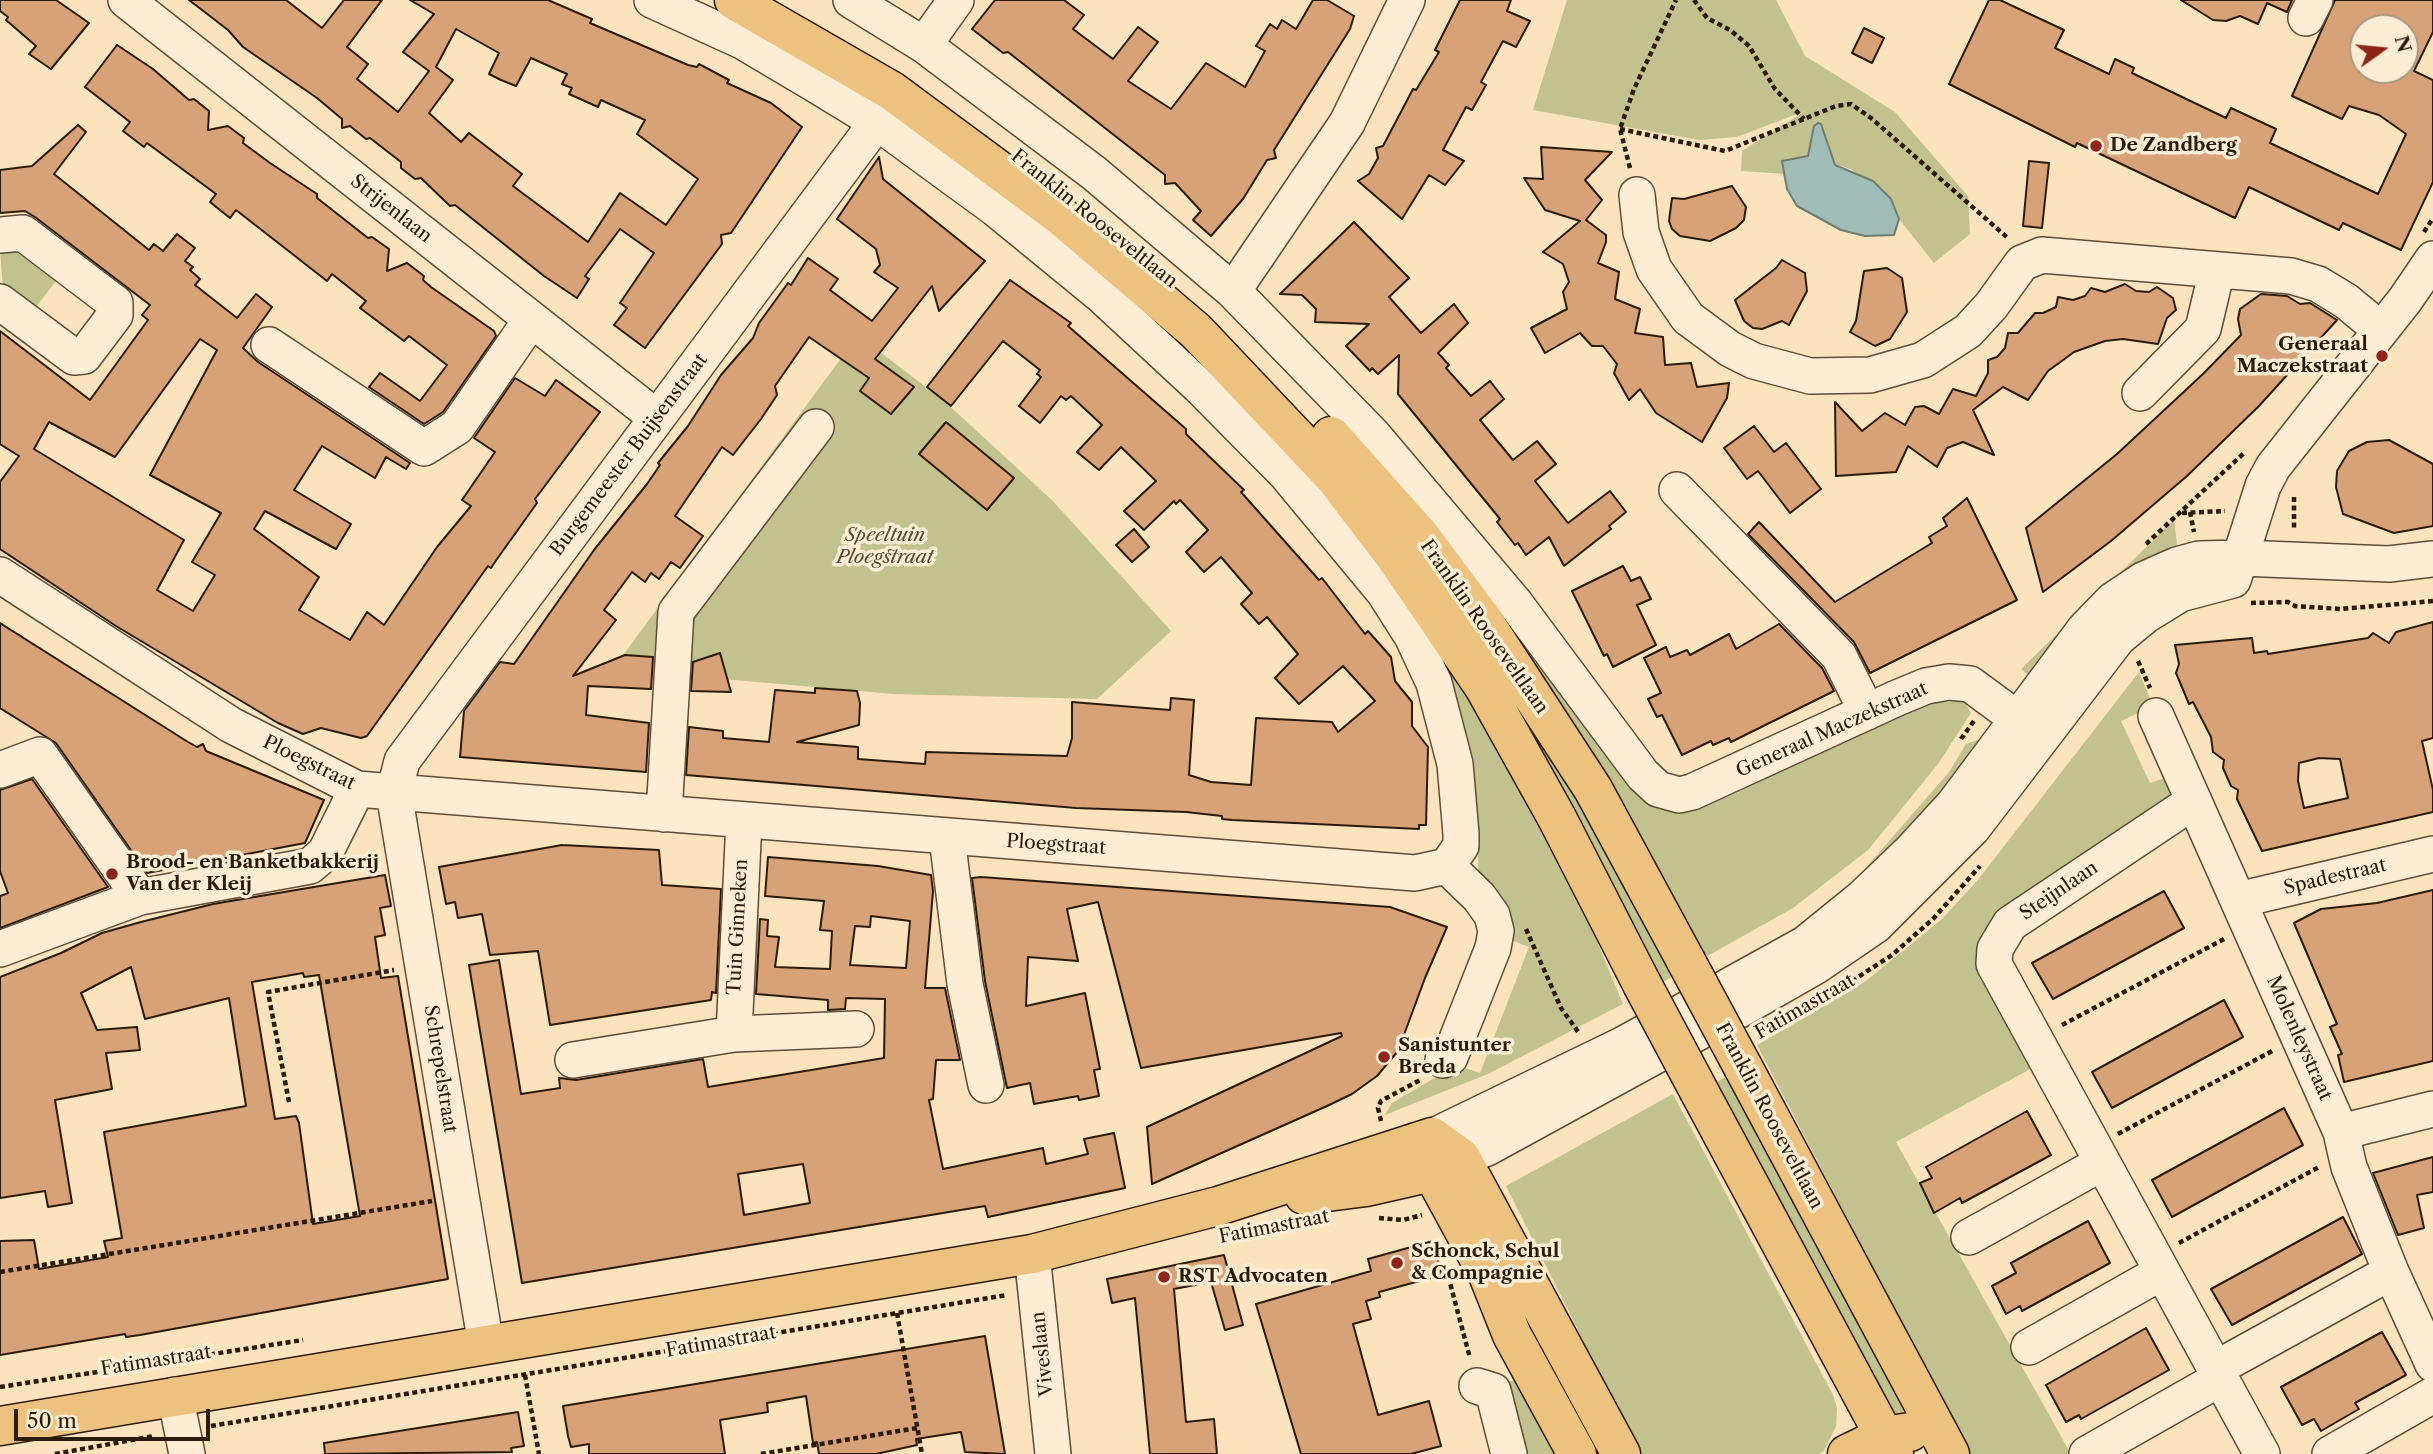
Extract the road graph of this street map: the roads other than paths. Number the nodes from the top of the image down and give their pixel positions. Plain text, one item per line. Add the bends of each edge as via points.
1 (126, 0) edge
2 (652, 0) edge
3 (734, 0) edge
4 (780, 0) edge
5 (851, 0) edge
6 (957, 0) edge
7 (1405, 1) edge
8 (925, 45) junction
9 (877, 122) junction
10 (1637, 195) road end
11 (0, 235) edge
12 (2433, 259) edge
13 (2217, 270) junction
14 (1233, 291) junction
15 (0, 302) edge
16 (531, 320) junction
17 (2381, 330) junction
18 (269, 345) dead end
19 (2140, 393) dead end
20 (657, 418) junction
21 (816, 427) dead end
22 (1677, 490) dead end
23 (2433, 559) edge
24 (0, 575) edge
25 (2239, 580) junction
26 (2433, 581) edge
27 (2292, 582) junction
28 (1867, 712) junction
29 (2155, 716) dead end
30 (2030, 728) junction
31 (0, 770) edge
32 (357, 789) junction
33 (394, 793) junction
34 (1679, 794) joint
35 (2194, 801) junction
36 (664, 814) junction
37 (744, 820) junction
38 (947, 837) junction
39 (2433, 854) edge
40 (1447, 866) junction
41 (140, 897) junction
42 (2243, 913) junction
43 (0, 949) edge
44 (856, 1029) dead end
45 (734, 1034) junction
46 (573, 1060) dead end
47 (1443, 1060) road end
48 (985, 1085) dead end
49 (2433, 1110) edge
50 (2344, 1142) junction
51 (2097, 1155) junction
52 (1442, 1156) junction
53 (1969, 1237) dead end
54 (2158, 1265) junction
55 (1034, 1272) junction
56 (2391, 1272) junction
57 (2029, 1346) dead end
58 (510, 1353) junction
59 (2433, 1364) edge
60 (2218, 1374) junction
61 (1477, 1386) road end
62 (2433, 1395) edge
63 (0, 1426) edge
64 (181, 1427) edge
65 (1916, 1445) edge
66 (1054, 1454) edge
67 (1510, 1454) edge
68 (1577, 1454) edge
69 (1621, 1454) edge
70 (1847, 1454) edge
71 (2087, 1454) edge
72 (2262, 1454) edge
73 (2330, 1454) edge

1 - 16 street, Strijenlaan
2 - 9 street via 742,41
3 - 65 main road, Franklin Rooseveltlaan, bridge via 892,91 1062,217 1196,331 1335,478 1484,687 1699,1091
4 - 65 main road, Franklin Rooseveltlaan, bridge via 905,74 1076,200 1211,313 1352,458 1421,537 1483,620 1593,789 1743,1068
5 - 8 street, Franklin Rooseveltlaan
6 - 8 street
7 - 14 street via 1347,122
8 - 14 street, Franklin Rooseveltlaan via 1094,173
9 - 20 street, Burgemeester Buijsenstraat
9 - 40 street via 996,209 1101,295 1287,475 1360,560 1412,636 1434,683 1446,724 1455,764 1461,834 1461,846
10 - 13 street via 1641,232 1654,269 1688,318 1754,361 1810,376 1870,375 1923,360 1968,331 2030,258 2054,255
11 - 15 street via 23,233 115,303 115,315 84,356 74,357
12 - 17 street
13 - 17 street via 2291,276 2318,284
13 - 19 street via 2203,329
14 - 34 street, Franklin Rooseveltlaan via 1374,436 1489,572 1643,775 1658,789
16 - 18 street via 457,427 424,448
16 - 20 street, Strijenlaan
17 - 25 street via 2273,467 2263,486
20 - 33 street, Burgemeester Buijsenstraat via 402,761
21 - 36 street via 676,612
22 - 28 street via 1839,656
23 - 27 street
24 - 32 street, Ploegstraat via 231,724
25 - 27 street
25 - 30 street via 2199,559 2129,588 2084,630
26 - 27 street via 2387,586
28 - 30 street, Generaal Maczekstraat via 1926,685 1970,684
28 - 34 street, Generaal Maczekstraat
29 - 35 street, Molenleystraat
30 - 52 street, Fatimastraat via 1972,829 1877,925 1741,1009 1487,1148
31 - 41 street via 40,755
32 - 33 street, Ploegstraat
32 - 41 street via 325,853 310,866
33 - 36 street, Ploegstraat
33 - 58 street, Schrepelstraat via 461,1197
35 - 42 street, Molenleystraat
35 - 51 street, Steijnlaan via 2010,924 2001,935 1994,964
36 - 37 street, Ploegstraat
37 - 38 street, Ploegstraat
37 - 45 street, Tuin Ginneken
38 - 40 street, Ploegstraat via 1415,873
38 - 48 street via 965,984
39 - 42 street, Spadestraat
40 - 47 street via 1479,897 1492,915 1496,931 1450,1056
41 - 43 street
42 - 50 street, Molenleystraat
44 - 45 street
45 - 46 street
49 - 50 street
50 - 56 street, Molenleystraat
51 - 53 street
51 - 54 street, Steijnlaan
52 - 55 main road, Fatimastraat
52 - 68 main road via 1451,1206 1488,1275 1512,1335
52 - 69 main road
54 - 57 street
54 - 60 street, Steijnlaan
55 - 58 main road, Fatimastraat
55 - 66 street, Viveslaan
56 - 59 street, Molenleystraat
56 - 60 street
58 - 64 main road, Fatimastraat
60 - 71 street
60 - 72 street, Steijnlaan
61 - 67 street via 1493,1391
62 - 73 street
63 - 64 main road, Fatimastraat
65 - 70 main road

